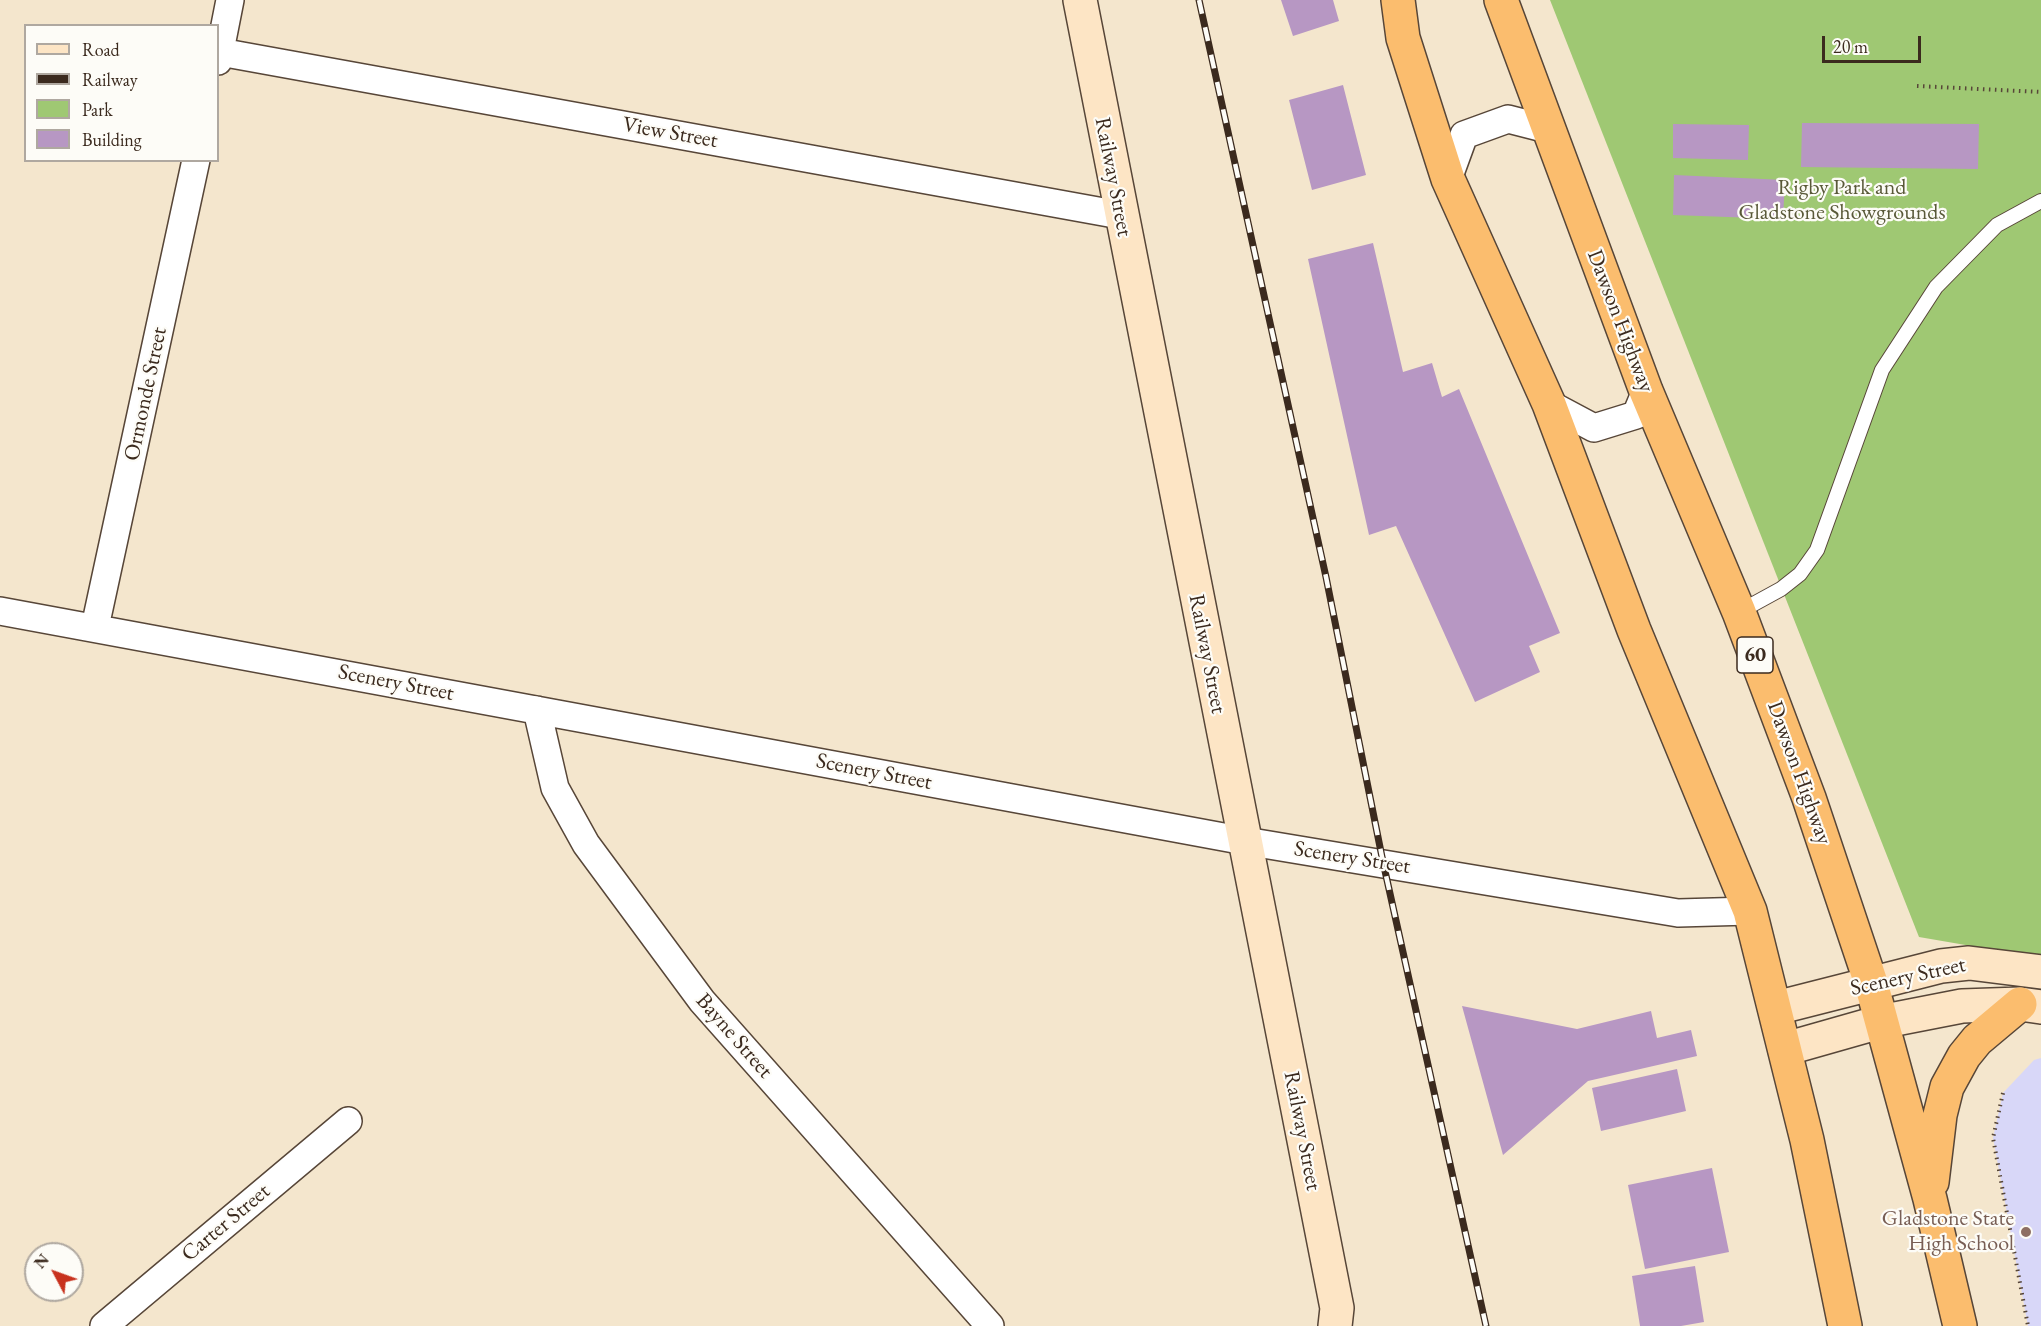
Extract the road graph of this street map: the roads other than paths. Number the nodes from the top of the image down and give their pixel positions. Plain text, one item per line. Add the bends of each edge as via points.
1 (230, 0) edge
2 (1080, 0) edge
3 (1398, 0) edge
4 (1501, 0) edge
5 (219, 56) edge
6 (1547, 129) junction
7 (196, 162) edge
8 (1448, 179) junction
9 (2041, 201) edge
10 (1120, 215) junction
11 (1646, 391) junction
12 (1549, 404) junction
13 (0, 611) edge
14 (1739, 612) junction
15 (95, 627) junction
16 (537, 710) junction
17 (1245, 841) junction
18 (1750, 911) junction
19 (2041, 972) edge
20 (1871, 983) junction
21 (2031, 1005) edge
22 (1776, 1008) junction
23 (1880, 1022) junction
24 (1785, 1049) junction
25 (348, 1121) dead end
26 (1930, 1199) junction
27 (1336, 1317) edge
28 (104, 1326) edge
29 (990, 1326) edge
30 (1845, 1326) edge
31 (1960, 1326) edge

1 - 5 street
2 - 10 street, Railway Street
3 - 8 highway via 1403,38
4 - 6 highway, Dawson Highway / 60
5 - 10 street, View Street
6 - 8 street via 1508,119 1464,135
6 - 11 highway, Dawson Highway / 60
7 - 15 street, Ormonde Street
8 - 12 highway
9 - 14 lane via 1997,225 1936,287 1882,370 1817,550 1800,574 1782,589
10 - 17 street, Railway Street
11 - 12 street via 1636,415 1594,428
11 - 14 highway, Dawson Highway / 60
12 - 18 highway via 1634,630
13 - 15 street, Scenery Street
14 - 20 highway, Dawson Highway / 60 via 1809,798
15 - 16 street, Scenery Street
16 - 17 street, Scenery Street
16 - 29 street, Bayne Street via 555,788 586,844 702,1001
17 - 18 street, Scenery Street via 1678,913
17 - 27 street, Railway Street
18 - 22 highway
19 - 20 street, Scenery Street via 1970,963
20 - 22 street, Scenery Street
20 - 23 highway, Dawson Highway / 60
21 - 23 street, Scenery Street via 1962,1006
21 - 26 highway via 1977,1040 1947,1087
22 - 24 highway
23 - 24 street, Scenery Street
23 - 26 highway, Dawson Highway / 60
24 - 30 highway
25 - 28 street, Carter Street
26 - 31 highway, Dawson Highway / 60

